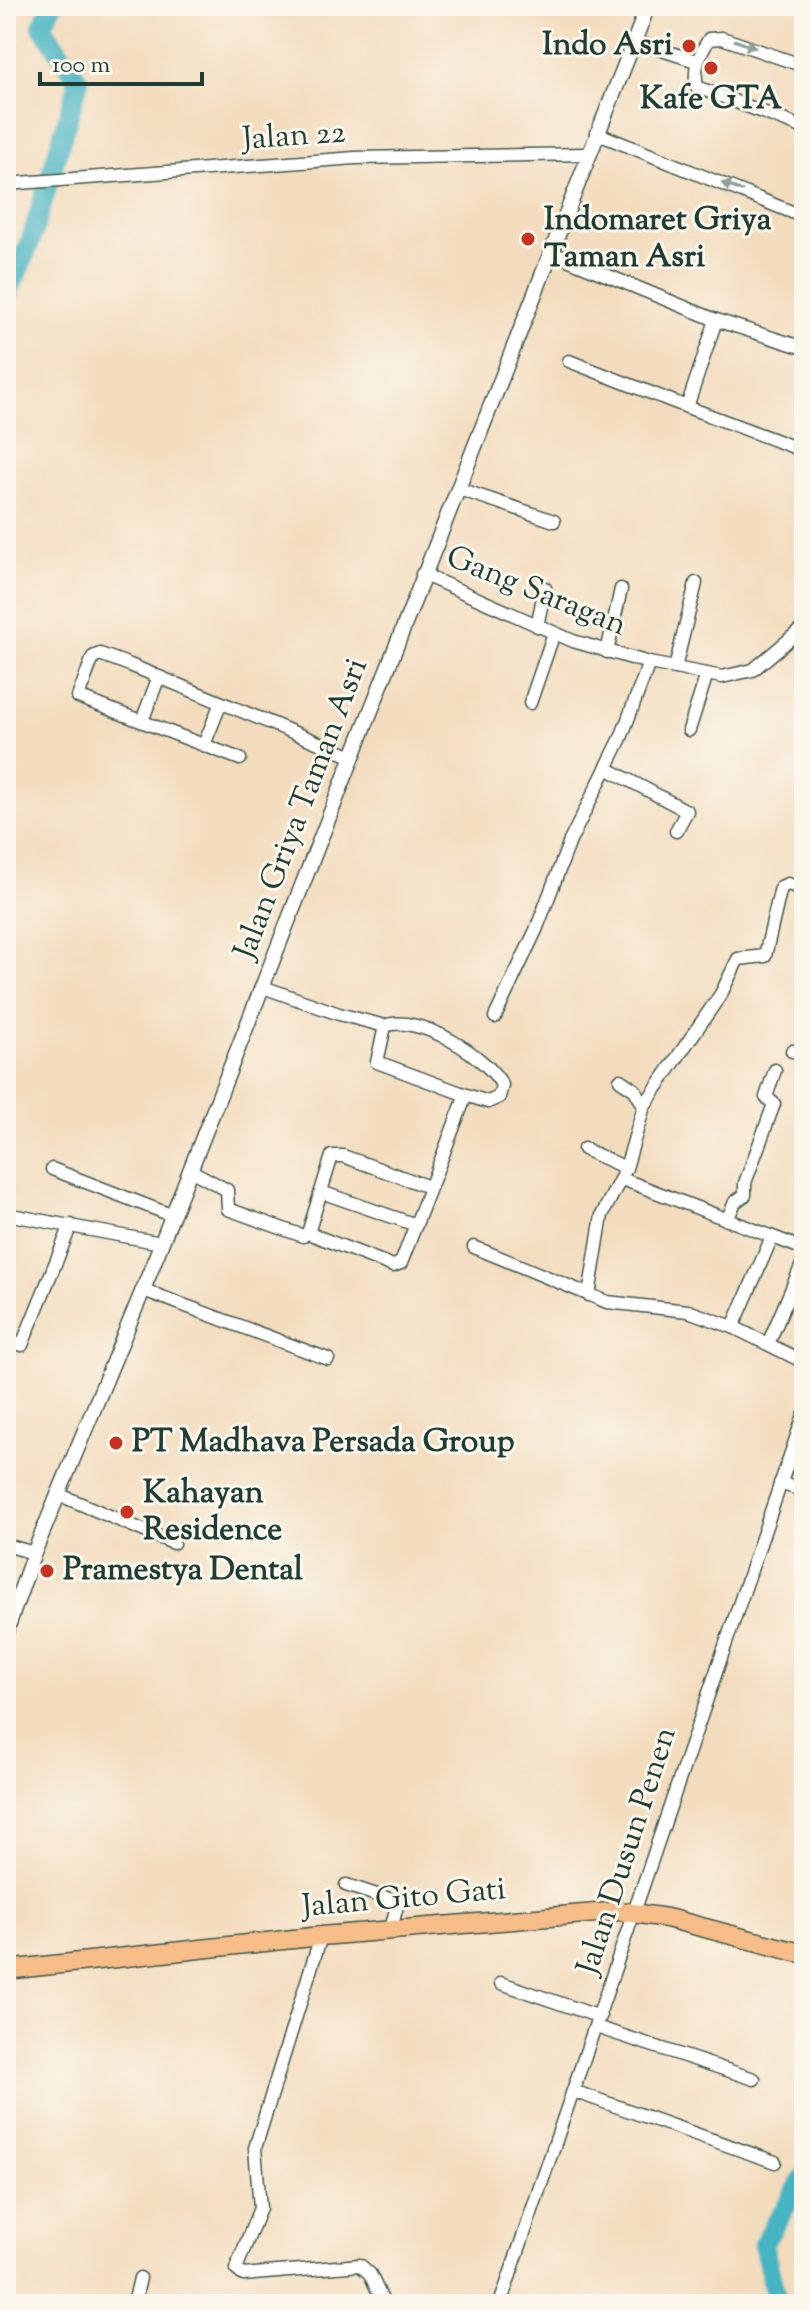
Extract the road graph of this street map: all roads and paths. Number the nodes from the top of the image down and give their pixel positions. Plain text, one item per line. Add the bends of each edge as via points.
1 (648, 6) edge
2 (634, 41) junction
3 (696, 61) junction
4 (804, 66) edge
5 (804, 128) edge
6 (604, 136) junction
7 (587, 154) junction
8 (6, 184) edge
9 (804, 217) edge
10 (550, 252) junction
11 (716, 320) junction
12 (804, 348) edge
13 (569, 361) dead end
14 (687, 407) junction
15 (804, 451) edge
16 (459, 489) junction
17 (554, 521) dead end
18 (422, 574) junction
19 (696, 583) dead end
20 (545, 588) dead end
21 (621, 589) dead end
22 (537, 626) junction
23 (804, 627) edge
24 (554, 633) junction
25 (607, 652) junction
26 (649, 663) junction
27 (675, 668) junction
28 (707, 674) junction
29 (158, 679) junction
30 (530, 703) dead end
31 (220, 705) junction
32 (142, 721) junction
33 (689, 730) dead end
34 (204, 745) junction
35 (353, 757) junction
36 (240, 759) dead end
37 (606, 768) junction
38 (676, 831) dead end
39 (804, 890) edge
40 (263, 987) junction
41 (495, 1017) dead end
42 (385, 1026) junction
43 (775, 1070) dead end
44 (620, 1080) dead end
45 (466, 1095) junction
46 (644, 1106) junction
47 (584, 1149) dead end
48 (52, 1169) dead end
49 (190, 1170) junction
50 (624, 1173) junction
51 (429, 1187) junction
52 (321, 1192) junction
53 (6, 1214) edge
54 (171, 1215) junction
55 (727, 1220) junction
56 (71, 1225) junction
57 (416, 1225) junction
58 (303, 1236) dead end
59 (772, 1237) junction
60 (161, 1243) junction
61 (474, 1247) dead end
62 (804, 1249) edge
63 (804, 1260) edge
64 (143, 1290) junction
65 (589, 1295) junction
66 (733, 1327) junction
67 (6, 1341) edge
68 (768, 1344) junction
69 (328, 1359) dead end
70 (804, 1362) edge
71 (804, 1415) edge
72 (780, 1483) junction
73 (804, 1491) edge
74 (60, 1495) junction
75 (173, 1543) dead end
76 (6, 1545) edge
77 (34, 1553) junction
78 (6, 1632) edge
79 (346, 1885) dead end
80 (637, 1911) junction
81 (391, 1929) junction
82 (321, 1936) junction
83 (804, 1954) edge
84 (6, 1970) edge
85 (501, 1983) dead end
86 (598, 2022) junction
87 (754, 2079) dead end
88 (573, 2091) junction
89 (775, 2162) dead end
90 (140, 2278) dead end
91 (134, 2304) edge
92 (384, 2304) edge
93 (500, 2304) edge

1 - 2 street, Jalan Griya Taman Asri
2 - 3 street
2 - 6 street, Jalan Griya Taman Asri
3 -> 4 street via 709,39 722,38
3 - 5 street via 697,87
6 - 7 street, Jalan Griya Taman Asri
9 -> 6 street
7 - 8 street, Jalan 22 via 355,158
7 - 10 street, Jalan Griya Taman Asri
10 - 11 street
10 - 16 street, Jalan Griya Taman Asri
11 - 12 street
11 - 14 street
13 - 14 street
14 - 15 street
16 - 17 street
16 - 18 street, Jalan Griya Taman Asri
18 - 22 street, Gang Saragan
18 - 35 street, Jalan Griya Taman Asri
19 - 27 street
20 - 22 street
21 - 25 street
22 - 24 street, Gang Saragan
23 - 28 street, Gang Saragan via 753,670 737,676
24 - 25 street, Gang Saragan
24 - 30 street
25 - 26 street, Gang Saragan
26 - 27 street, Gang Saragan
26 - 37 street
27 - 28 street, Gang Saragan
28 - 33 street
29 - 31 street
29 - 32 street
29 - 32 street via 100,654 93,657 79,686 78,697
31 - 34 street
31 - 35 street
32 - 34 street
34 - 36 street
35 - 40 street, Jalan Griya Taman Asri
37 - 38 street via 687,811
37 - 41 street
39 - 46 street via 781,887 765,956 738,959 721,994
40 - 42 street
40 - 49 street, Jalan Griya Taman Asri
42 - 45 street via 377,1062
42 - 45 street via 406,1025 450,1039 480,1057 502,1085 499,1097 488,1102
43 - 55 street via 766,1089 774,1104 745,1195 735,1202
44 - 46 street via 635,1090
45 - 51 street
46 - 50 street
47 - 50 street
48 - 54 street
49 - 54 street, Jalan Griya Taman Asri
49 - 58 street via 227,1190 228,1209
50 - 55 street
50 - 65 street via 602,1215
51 - 52 street via 335,1155
51 - 57 street
52 - 57 street
52 - 57 street via 308,1233 393,1266 403,1260
53 - 56 street
54 - 60 street, Jalan Griya Taman Asri
55 - 59 street
56 - 60 street
56 - 67 street via 22,1345
59 - 62 street
59 - 66 street
60 - 64 street, Jalan Griya Taman Asri
61 - 65 street
63 - 68 street
64 - 69 street
64 - 74 street, Jalan Griya Taman Asri
65 - 66 street via 628,1305 674,1307
66 - 68 street
68 - 70 street
71 - 72 street, Jalan Dusun Penen
72 - 73 street
72 - 80 street, Jalan Dusun Penen
74 - 75 street
74 - 77 street, Jalan Griya Taman Asri
76 - 77 street
77 - 78 street, Jalan Griya Taman Asri
79 - 81 street via 398,1902
80 - 81 main road, Jalan Gito Gati
80 - 83 main road, Jalan Gito Gati
80 - 86 street, Jalan Dusun Penen
81 - 82 main road, Jalan Gito Gati
82 - 84 main road, Jalan Gito Gati
82 - 92 street via 255,2148 260,2208 236,2269 243,2275 360,2265
85 - 86 street
86 - 87 street
86 - 88 street, Jalan Dusun Penen
88 - 89 street
88 - 93 street, Jalan Dusun Penen
90 - 91 street

